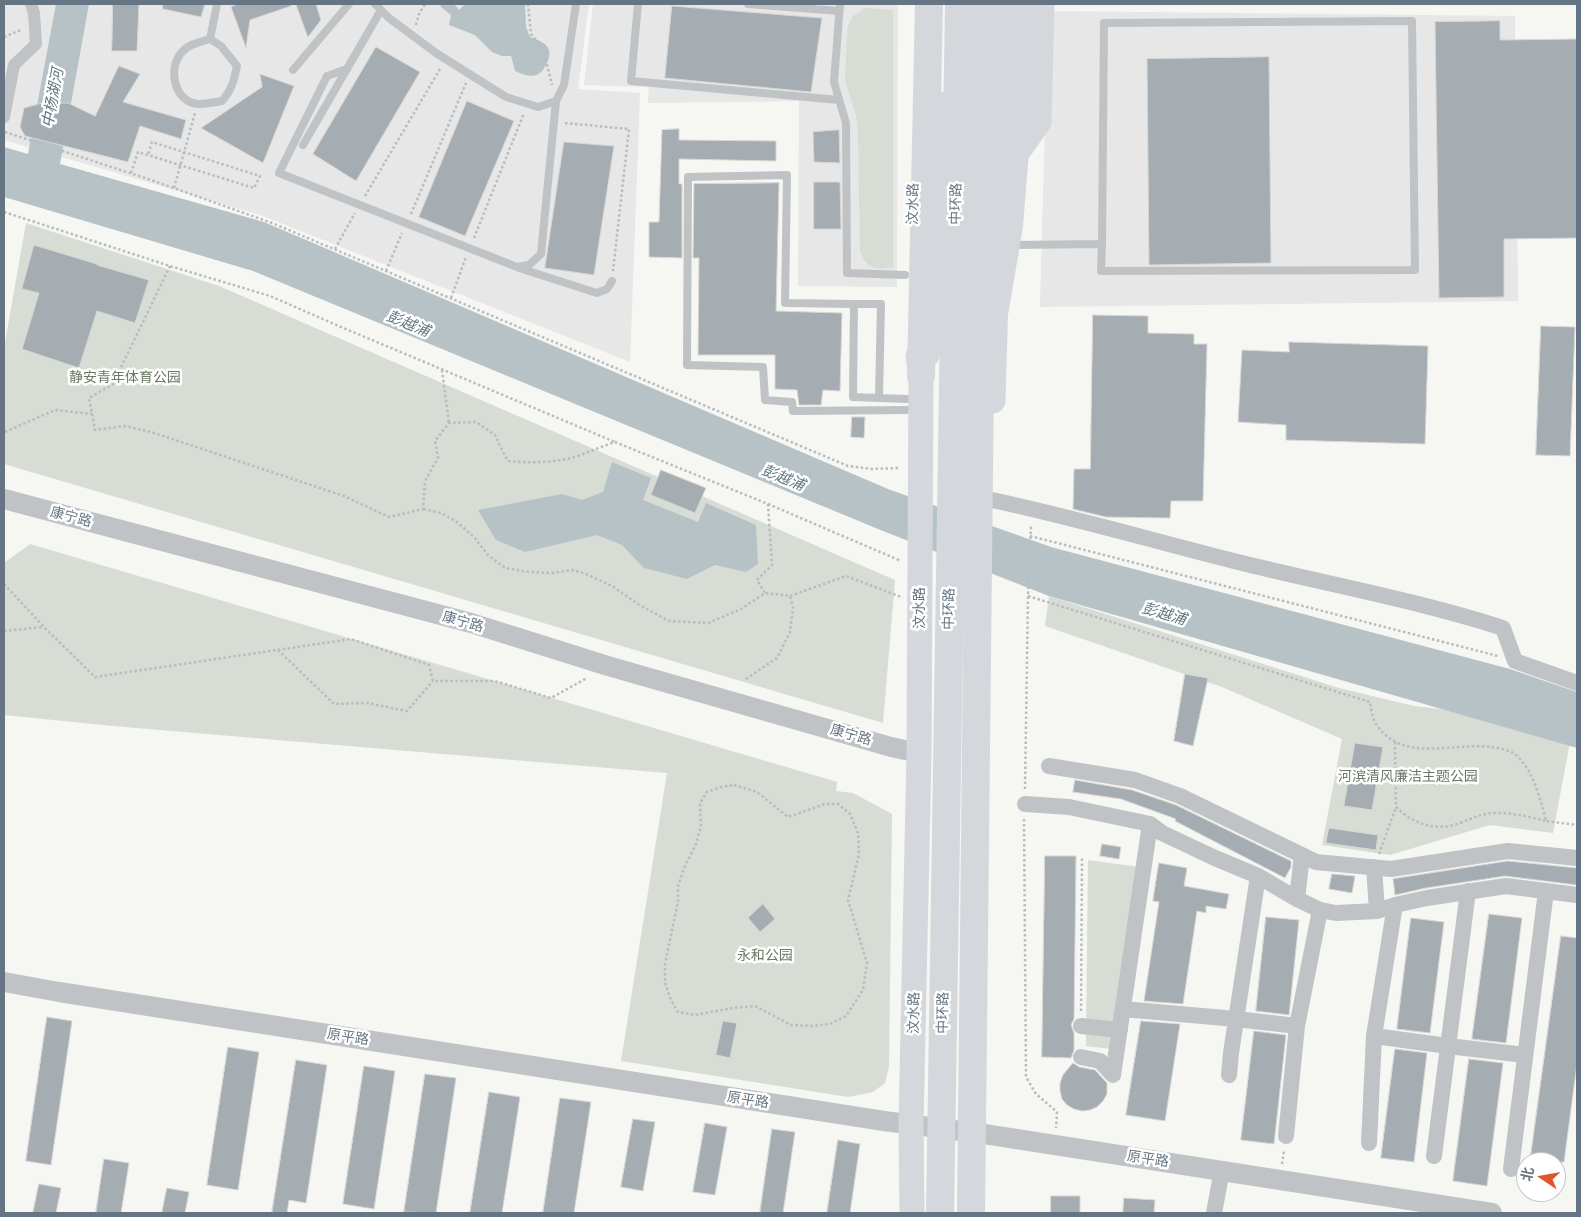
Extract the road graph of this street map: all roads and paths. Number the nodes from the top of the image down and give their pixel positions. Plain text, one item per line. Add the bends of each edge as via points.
1 (31, 4) edge
2 (217, 4) edge
3 (349, 4) edge
4 (375, 4) edge
5 (425, 4) edge
6 (528, 4) edge
7 (576, 4) edge
8 (638, 4) edge
9 (748, 4) edge
10 (916, 4) edge
11 (929, 4) edge
12 (941, 4) edge
13 (959, 4) edge
14 (967, 4) edge
15 (978, 4) edge
16 (984, 4) edge
17 (1002, 4) edge
18 (1023, 4) edge
19 (1042, 4) edge
20 (839, 7) edge
21 (381, 10) junction
22 (35, 25) junction
23 (413, 36) junction
24 (4, 37) edge
25 (210, 39) junction
26 (445, 59) junction
27 (347, 69) junction
28 (293, 70) dead end
29 (470, 75) junction
30 (839, 100) junction
31 (556, 101) junction
32 (197, 104) junction
33 (528, 104) junction
34 (4, 117) edge
35 (554, 122) junction
36 (4, 131) edge
37 (303, 145) dead end
38 (933, 148) junction
39 (184, 152) junction
40 (148, 155) junction
41 (180, 165) junction
42 (130, 173) junction
43 (998, 179) junction
44 (174, 188) junction
45 (964, 199) junction
46 (360, 205) junction
47 (4, 212) edge
48 (407, 223) junction
49 (1102, 244) junction
50 (997, 246) junction
51 (470, 248) junction
52 (334, 249) junction
53 (170, 266) junction
54 (517, 267) junction
55 (386, 271) junction
56 (905, 275) dead end
57 (612, 281) joint
58 (451, 298) junction
59 (854, 304) junction
60 (973, 337) junction
61 (442, 370) junction
62 (921, 376) junction
63 (994, 376) junction
64 (878, 398) junction
65 (906, 399) dead end
66 (980, 399) junction
67 (907, 410) dead end
68 (92, 414) junction
69 (449, 423) junction
70 (5, 432) dead end
71 (614, 442) junction
72 (914, 477) junction
73 (4, 499) edge
74 (979, 499) junction
75 (768, 504) junction
76 (423, 509) junction
77 (902, 561) dead end
78 (4, 584) edge
79 (765, 593) junction
80 (910, 594) junction
81 (790, 596) junction
82 (1028, 596) junction
83 (973, 602) junction
84 (44, 627) junction
85 (4, 631) edge
86 (278, 650) junction
87 (1515, 661) junction
88 (608, 666) junction
89 (746, 679) dead end
90 (433, 681) junction
91 (1577, 684) edge
92 (1395, 742) junction
93 (919, 753) junction
94 (1049, 766) dead end
95 (1025, 804) junction
96 (1396, 807) junction
97 (988, 819) junction
98 (1546, 821) junction
99 (1150, 824) junction
100 (1577, 825) edge
101 (1302, 855) junction
102 (1082, 858) dead end
103 (1577, 858) edge
104 (1374, 867) junction
105 (1258, 876) junction
106 (966, 885) junction
107 (1546, 891) junction
108 (1468, 892) junction
109 (1577, 895) edge
110 (1297, 899) junction
111 (1395, 905) junction
112 (1320, 910) junction
113 (1377, 911) junction
114 (4, 982) edge
115 (1123, 1009) junction
116 (846, 1016) joint
117 (1236, 1019) junction
118 (1081, 1026) joint
119 (1297, 1026) junction
120 (1120, 1030) junction
121 (1374, 1036) junction
122 (1448, 1046) junction
123 (1525, 1055) junction
124 (1081, 1057) dead end
125 (1230, 1075) dead end
126 (911, 1125) junction
127 (965, 1131) junction
128 (1286, 1136) joint
129 (1369, 1143) dead end
130 (1054, 1144) junction
131 (1434, 1156) dead end
132 (1511, 1169) dead end
133 (1222, 1170) junction
134 (1280, 1179) junction
135 (1399, 1206) edge
136 (912, 1213) edge
137 (940, 1213) edge
138 (947, 1213) edge
139 (962, 1213) edge
140 (971, 1213) edge
141 (984, 1213) edge
142 (1214, 1213) edge
143 (1492, 1213) edge

1 - 22 street
2 - 25 lane
3 - 28 lane
4 - 21 lane
5 - 23 path
6 - 31 path via 531,34 543,49
7 - 31 lane via 564,85
8 - 30 lane via 631,81
9 - 20 lane
10 - 62 main road, 汶水路 via 911,306
11 - 38 highway
12 - 38 main road
13 - 137 highway, 中环路
14 - 45 main road
15 - 60 main road
16 - 66 highway, 中环路
17 - 43 main road
18 - 66 highway via 1022,61 1009,226
19 - 43 main road via 1039,122
20 - 30 lane via 834,82
21 - 23 lane
21 - 27 lane
22 - 24 path
22 - 34 street via 36,44 14,65
23 - 26 lane
25 - 32 lane via 189,46 174,65 177,88 185,99
25 - 32 lane via 221,46 237,66 229,94 222,101
26 - 29 lane
26 - 46 path
27 - 37 lane
27 - 46 lane via 327,76 279,173
29 - 33 lane via 506,98
29 - 48 path
30 - 56 lane via 846,123 847,273
31 - 33 lane via 538,107
31 - 35 lane
32 - 39 path
33 - 51 path
35 - 54 lane via 541,254 530,265
35 - 57 path via 629,129
36 - 42 path
38 - 45 main road
38 - 62 highway
39 - 40 path via 152,142
39 - 41 path
39 - 41 path via 260,176 254,188
40 - 41 path
40 - 42 path via 138,152
41 - 44 path
42 - 44 path
43 - 50 main road
44 - 52 path
45 - 74 main road
46 - 48 lane
46 - 52 path
47 - 53 path
48 - 51 lane
48 - 55 path
49 - 49 lane via 1104,22 1412,21 1415,270 1101,271
49 - 50 lane
50 - 63 main road
51 - 54 lane
51 - 58 path
52 - 55 path
53 - 61 path via 270,296
53 - 68 path via 113,384 89,398
54 - 57 lane via 597,293 607,289
55 - 58 path
58 - 72 path via 848,466
59 - 64 lane via 853,397
59 - 64 lane via 881,304
59 - 67 lane via 784,303 786,175 688,177 687,365 763,367 765,400 792,402 793,411
60 - 63 main road
60 - 74 main road
61 - 69 path
61 - 71 path
62 - 72 main road, 汶水路
63 - 74 main road
64 - 65 lane
66 - 140 highway, 中环路
68 - 70 path via 55,410
68 - 76 path via 95,430 125,426 151,432 344,496 389,517
69 - 71 path via 476,422 495,435 508,461 571,458
69 - 76 path via 435,441 438,458 425,481
71 - 75 path
72 - 80 main road, 汶水路
73 - 88 street, 康宁路 via 471,623
74 - 83 main road
74 - 83 main road
74 - 87 street via 1465,616 1503,628
75 - 77 path
75 - 79 path via 772,565 757,580
76 - 79 path via 457,522 505,568 529,572 573,570 586,574 669,621 708,623 741,609
78 - 84 path
79 - 81 path
80 - 81 path via 846,576
80 - 93 main road, 汶水路
81 - 89 path via 793,608 790,632 777,658
82 - 87 path via 1030,536
82 - 92 path via 1370,702 1375,723
82 - 95 path
83 - 97 main road
83 - 106 main road
83 - 127 main road
84 - 85 path
84 - 86 path via 95,677
86 - 90 path via 351,639 429,665
86 - 90 path via 334,704 366,703 407,712
87 - 91 street
88 - 90 path via 551,698 495,681
88 - 93 street, 康宁路
92 - 96 path
92 - 98 path via 1407,747 1436,749 1482,746 1513,753 1531,776 1540,795
93 - 126 main road, 汶水路
94 - 101 street via 1135,780 1180,796
95 - 99 street via 1069,807
95 - 130 path via 1026,1077 1036,1094 1057,1112
96 - 98 path via 1430,827 1458,824 1477,816 1497,813
96 - 104 path
97 - 106 main road
97 - 127 main road
98 - 100 path
99 - 105 street via 1162,833
99 - 115 street
101 - 104 street via 1316,862
101 - 110 street
102 - 118 path
103 - 104 street via 1508,851 1391,869
104 - 113 street
105 - 110 street
105 - 117 street
106 - 127 main road
107 - 108 street via 1506,886
107 - 109 street
107 - 123 street
108 - 111 street
108 - 122 street
110 - 112 street
111 - 113 street
111 - 121 street
112 - 113 street via 1336,913
112 - 119 street
114 - 126 street, 原平路
115 - 117 street
115 - 120 street
116 - 116 path via 863,990 867,962 848,900 859,854 858,834 850,814 838,804 825,804 788,817 757,792 734,785 707,792 700,803 701,826 678,886 665,964 665,983 678,1012 695,1016 754,1006 791,1025 812,1026 830,1024
117 - 119 street
117 - 125 street
118 - 120 street
119 - 128 street
120 - 124 street via 1113,1075 1100,1061
121 - 122 street
121 - 129 street
122 - 123 street
122 - 131 street
123 - 132 street
126 - 127 street, 原平路
126 - 136 main road, 汶水路
127 - 130 street, 原平路
127 - 138 main road
127 - 139 main road
127 - 141 main road
128 - 134 path
130 - 133 street, 原平路
133 - 134 street, 原平路
133 - 142 street
134 - 135 street, 原平路
135 - 143 street, 原平路

